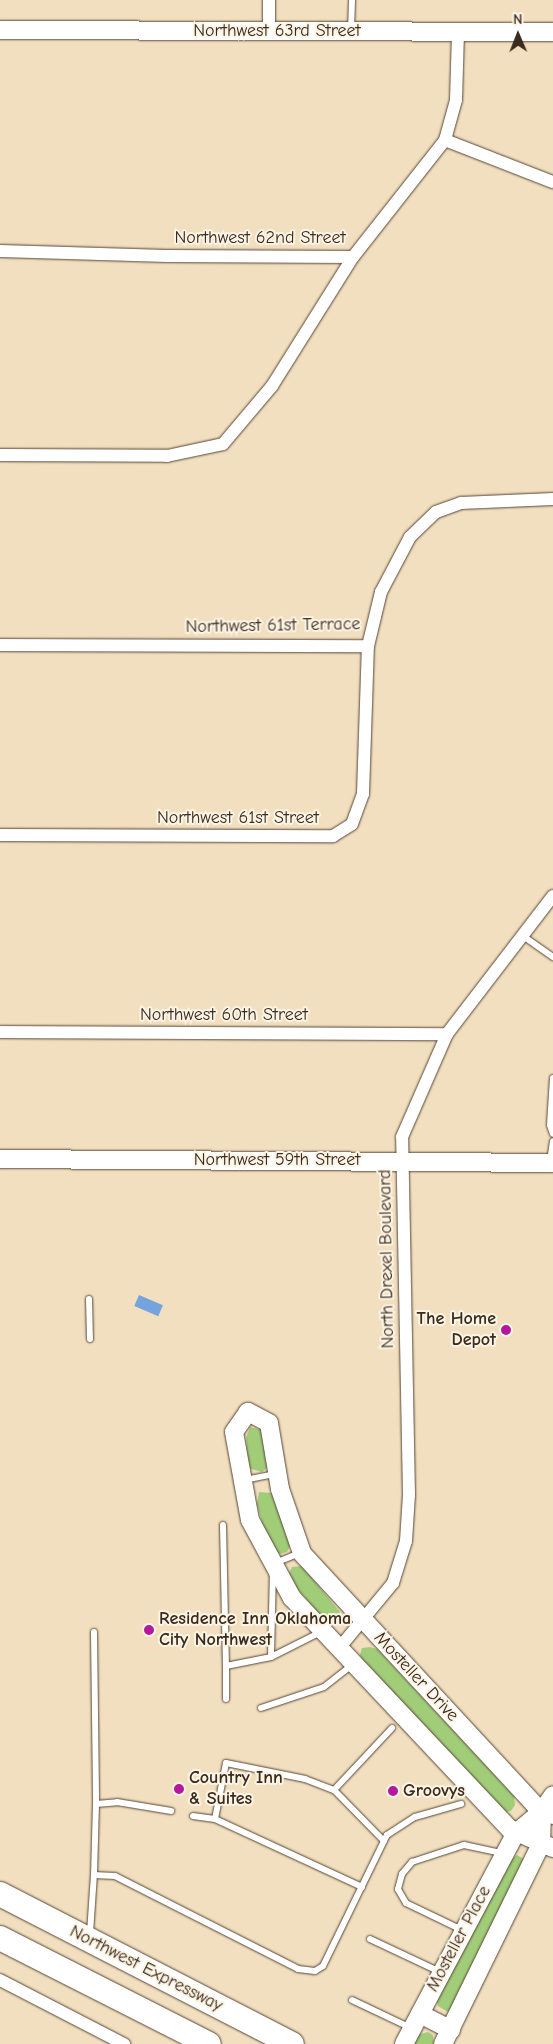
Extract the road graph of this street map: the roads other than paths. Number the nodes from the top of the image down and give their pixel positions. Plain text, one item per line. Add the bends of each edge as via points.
1 (269, 0) edge
2 (352, 0) edge
3 (0, 30) edge
4 (269, 31) junction
5 (351, 31) junction
6 (458, 32) junction
7 (553, 32) edge
8 (445, 140) junction
9 (553, 182) edge
10 (0, 251) edge
11 (353, 257) junction
12 (0, 455) edge
13 (553, 499) edge
14 (0, 645) edge
15 (368, 646) junction
16 (0, 834) edge
17 (553, 896) edge
18 (523, 936) junction
19 (553, 957) edge
20 (0, 1032) edge
21 (447, 1034) junction
22 (553, 1078) edge
23 (553, 1134) edge
24 (553, 1141) edge
25 (0, 1159) edge
26 (402, 1161) junction
27 (551, 1163) edge
28 (89, 1299) dead end
29 (90, 1338) dead end
30 (276, 1474) junction
31 (244, 1480) junction
32 (223, 1525) dead end
33 (302, 1553) junction
34 (273, 1564) junction
35 (365, 1621) junction
36 (325, 1630) junction
37 (94, 1632) dead end
38 (341, 1646) junction
39 (271, 1656) junction
40 (353, 1664) junction
41 (226, 1666) junction
42 (226, 1699) dead end
43 (260, 1708) dead end
44 (392, 1728) dead end
45 (334, 1790) junction
46 (553, 1795) edge
47 (96, 1804) junction
48 (461, 1804) dead end
49 (171, 1811) dead end
50 (549, 1813) edge
51 (193, 1816) dead end
52 (215, 1819) junction
53 (515, 1834) junction
54 (384, 1840) junction
55 (547, 1846) edge
56 (504, 1853) junction
57 (94, 1875) junction
58 (362, 1887) junction
59 (0, 1894) edge
60 (464, 1930) junction
61 (0, 1938) edge
62 (370, 1939) dead end
63 (90, 1940) junction
64 (442, 1973) junction
65 (0, 1980) edge
66 (352, 2000) dead end
67 (412, 2029) edge
68 (447, 2037) edge
69 (124, 2044) edge
70 (209, 2044) edge
71 (292, 2044) edge

1 - 4 street
2 - 5 lane
3 - 4 street, Northwest 63rd Street
4 - 5 street, Northwest 63rd Street
5 - 6 street, Northwest 63rd Street
6 - 7 street, Northwest 63rd Street
6 - 8 street, Northwest 62nd Street via 456,100
8 - 9 street
8 - 11 street, Northwest 62nd Street
10 - 11 street, Northwest 62nd Street
11 - 12 street via 272,386 223,444 167,456
13 - 15 street, Northwest 61st Terrace via 462,503 436,512 410,537 381,592
14 - 15 street, Northwest 61st Terrace
15 - 16 street, Northwest 61st Street via 363,794 352,824 333,836
17 - 18 street, North Drexel Boulevard
18 - 19 lane
18 - 21 street, North Drexel Boulevard
20 - 21 street, Northwest 60th Street
21 - 26 street, North Drexel Boulevard via 402,1137
22 - 23 lane via 550,1125
24 - 27 lane
25 - 26 street, Northwest 59th Street
26 - 27 street, Northwest 59th Street
26 - 35 street, North Drexel Boulevard via 409,1495 406,1541 393,1583
28 - 29 lane
30 - 31 lane
30 - 31 street, Mosteller Drive via 269,1423 248,1412 234,1432
30 - 33 street, Mosteller Drive
31 - 34 street, Mosteller Drive via 250,1520
32 - 41 lane
33 - 34 lane
33 - 35 street, Mosteller Drive
34 - 36 street, Mosteller Drive via 292,1598
34 - 39 lane
35 - 38 street, North Drexel Boulevard
35 - 50 street, Mosteller Drive
36 - 38 street, Mosteller Drive
36 - 39 lane
37 - 47 lane
38 - 40 street, Mosteller Drive
39 - 41 lane
40 - 43 lane via 324,1687
40 - 53 street, Mosteller Drive
41 - 42 lane
44 - 45 lane
45 - 52 lane via 305,1779 226,1762
45 - 54 lane
46 - 50 street
47 - 49 lane via 112,1801
47 - 57 lane
48 - 54 lane via 415,1817
50 - 53 street, Mosteller Place
50 - 55 street
51 - 52 lane
52 - 58 lane
53 - 55 street
53 - 56 street, Mosteller Place
54 - 58 lane
55 - 68 street, Mosteller Place
56 - 60 street, Mosteller Place
56 - 60 lane via 464,1845 412,1862 402,1874 398,1889 406,1903
57 - 58 lane via 115,1876 298,1970 316,1971 323,1966
57 - 63 lane
59 - 63 highway, Northwest Expressway
60 - 64 street, Mosteller Place
61 - 70 highway
62 - 64 lane
63 - 71 highway, Northwest Expressway
64 - 67 street, Mosteller Place
65 - 69 street
66 - 67 lane
67 - 68 street

